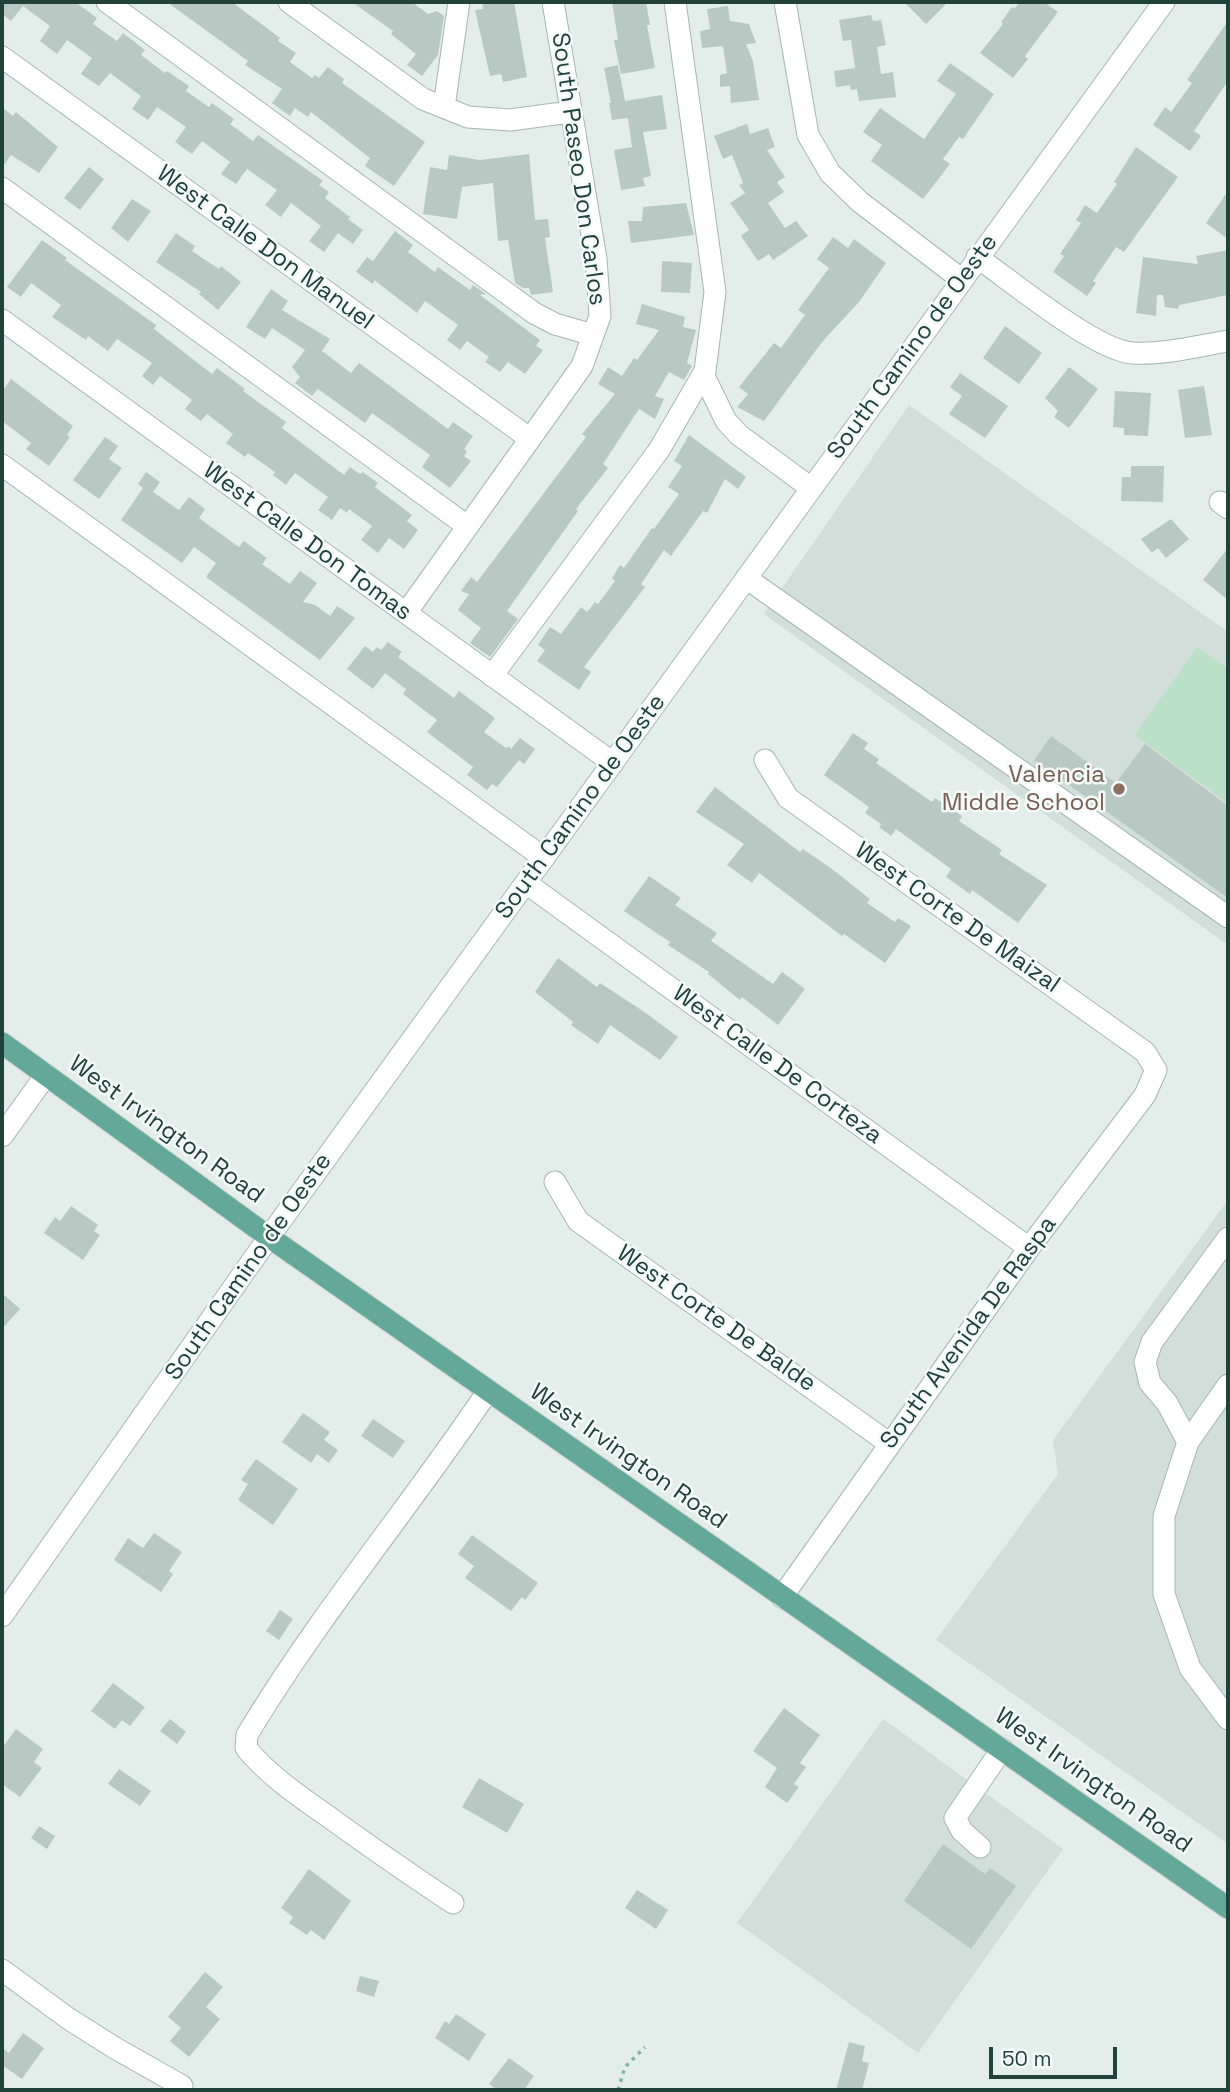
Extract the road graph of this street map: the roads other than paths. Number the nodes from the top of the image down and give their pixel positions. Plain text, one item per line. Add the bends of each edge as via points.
1 (107, 2) edge
2 (289, 2) edge
3 (459, 2) edge
4 (553, 2) edge
5 (675, 2) edge
6 (785, 2) edge
7 (1164, 2) edge
8 (2, 57) edge
9 (444, 107) junction
10 (570, 112) junction
11 (2, 188) edge
12 (977, 257) junction
13 (961, 279) junction
14 (2, 320) edge
15 (593, 335) junction
16 (1228, 341) edge
17 (703, 374) junction
18 (529, 438) junction
19 (2, 465) edge
20 (811, 488) junction
21 (467, 526) junction
22 (746, 578) junction
23 (405, 613) junction
24 (492, 676) junction
25 (765, 760) dead end
26 (613, 763) junction
27 (544, 858) junction
28 (526, 883) junction
29 (1228, 917) edge
30 (2, 1043) edge
31 (1156, 1070) joint
32 (46, 1075) junction
33 (2, 1136) edge
34 (555, 1182) dead end
35 (269, 1237) junction
36 (1228, 1238) edge
37 (1029, 1248) junction
38 (1228, 1385) edge
39 (488, 1391) junction
40 (1188, 1442) junction
41 (890, 1444) junction
42 (782, 1597) junction
43 (2, 1616) edge
44 (1228, 1719) edge
45 (1002, 1749) junction
46 (980, 1847) dead end
47 (453, 1903) dead end
48 (1228, 1908) edge
49 (2, 1970) edge
50 (182, 2086) dead end

1 - 15 street via 534,313
2 - 9 street via 423,99
3 - 9 street
4 - 10 street, South Paseo Don Carlos
5 - 17 street via 715,292
6 - 13 street via 808,135 830,173 860,202
7 - 12 street, South Camino de Oeste
8 - 18 street, West Calle Don Manuel
9 - 10 street via 468,117 510,120
10 - 15 street, South Paseo Don Carlos via 596,259 600,316
11 - 21 street
12 - 13 street, South Camino de Oeste
12 - 16 street via 1098,341 1130,353
13 - 20 street, South Camino de Oeste
14 - 23 street, West Calle Don Tomas
15 - 18 street, South Paseo Don Carlos via 582,366
17 - 20 street via 726,421 739,435
17 - 24 street via 659,450
18 - 21 street, South Paseo Don Carlos
19 - 27 street
20 - 22 street, South Camino de Oeste
21 - 23 street, South Paseo Don Carlos
22 - 26 street, South Camino de Oeste
22 - 29 street
23 - 24 street, West Calle Don Tomas
24 - 26 street, West Calle Don Tomas
25 - 31 street, West Corte De Maizal via 788,798 1145,1052
26 - 27 street, South Camino de Oeste
27 - 28 street, South Camino de Oeste
28 - 35 street, South Camino de Oeste
28 - 37 street, West Calle De Corteza
30 - 32 main road, West Irvington Road
31 - 37 street, South Avenida De Raspa via 1145,1095
32 - 33 street
32 - 35 main road, West Irvington Road
34 - 41 street, West Corte De Balde via 578,1221
35 - 39 main road, West Irvington Road
35 - 43 street, South Camino de Oeste
36 - 40 street via 1152,1342 1144,1363 1150,1383
37 - 41 street, South Avenida De Raspa
38 - 40 street
39 - 42 main road, West Irvington Road
39 - 47 street via 298,1655 247,1735 246,1748 261,1766 317,1808
40 - 44 street via 1164,1516 1164,1594 1190,1668
41 - 42 street, South Avenida De Raspa
42 - 45 main road, West Irvington Road
45 - 46 street via 955,1818
45 - 48 main road, West Irvington Road
49 - 50 street via 69,2019

